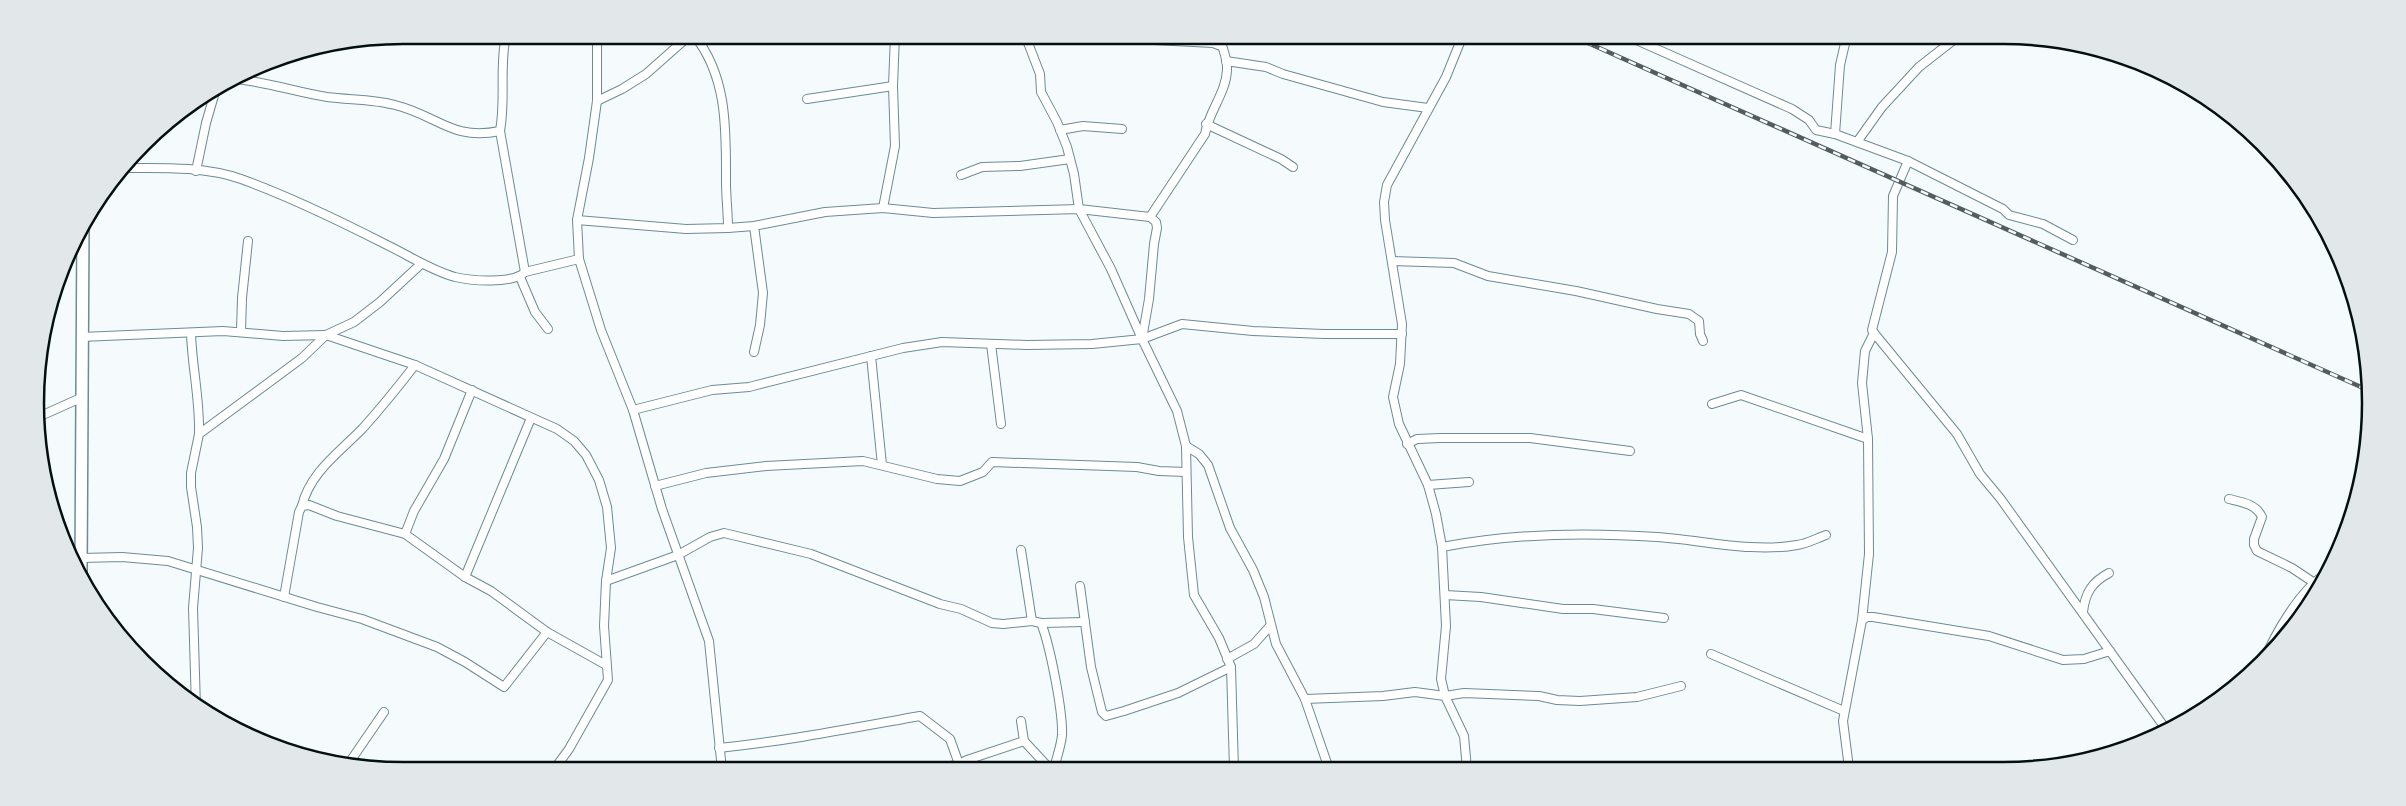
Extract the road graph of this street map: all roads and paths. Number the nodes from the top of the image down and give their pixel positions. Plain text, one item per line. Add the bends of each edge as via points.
1 (504, 44) edge
2 (597, 44) edge
3 (681, 44) edge
4 (701, 44) edge
5 (894, 44) edge
6 (1028, 44) edge
7 (1216, 44) edge
8 (1459, 44) edge
9 (1646, 44) edge
10 (1845, 44) edge
11 (1948, 44) edge
12 (1221, 46) joint
13 (1226, 61) junction
14 (245, 81) edge
15 (893, 86) junction
16 (213, 98) edge
17 (807, 100) dead end
18 (597, 101) junction
19 (1428, 108) junction
20 (1206, 124) junction
21 (1122, 129) dead end
22 (1060, 130) junction
23 (500, 131) junction
24 (1835, 134) junction
25 (1857, 142) junction
26 (1070, 159) junction
27 (1908, 162) junction
28 (1293, 167) dead end
29 (132, 168) edge
30 (196, 171) junction
31 (961, 175) dead end
32 (883, 208) junction
33 (1079, 208) junction
34 (1150, 217) junction
35 (577, 220) junction
36 (754, 226) junction
37 (728, 228) junction
38 (2073, 240) dead end
39 (83, 241) edge
40 (248, 241) dead end
41 (579, 259) junction
42 (1392, 261) junction
43 (421, 264) junction
44 (522, 274) junction
45 (548, 329) dead end
46 (241, 331) junction
47 (190, 333) junction
48 (1874, 333) junction
49 (1402, 334) junction
50 (326, 335) junction
51 (81, 337) junction
52 (1142, 339) junction
53 (1703, 341) dead end
54 (991, 344) junction
55 (754, 352) dead end
56 (872, 356) junction
57 (415, 365) junction
58 (472, 390) junction
59 (83, 397) junction
60 (1712, 404) dead end
61 (633, 410) junction
62 (44, 414) edge
63 (531, 418) junction
64 (1001, 424) dead end
65 (200, 434) junction
66 (1868, 438) junction
67 (1407, 444) junction
68 (1186, 446) junction
69 (1630, 451) dead end
70 (882, 465) junction
71 (1186, 472) junction
72 (1469, 482) dead end
73 (1428, 485) junction
74 (655, 486) junction
75 (2229, 499) dead end
76 (302, 506) junction
77 (405, 534) junction
78 (1826, 535) dead end
79 (1442, 548) junction
80 (1021, 550) dead end
81 (678, 555) junction
82 (81, 558) junction
83 (81, 562) edge
84 (195, 570) junction
85 (2108, 573) dead end
86 (465, 577) junction
87 (606, 581) junction
88 (2313, 582) joint
89 (1080, 586) dead end
90 (1445, 595) junction
91 (284, 597) junction
92 (2083, 612) junction
93 (1664, 618) dead end
94 (1862, 620) junction
95 (1032, 622) junction
96 (1085, 622) junction
97 (1041, 624) junction
98 (1270, 626) junction
99 (547, 632) junction
100 (2276, 637) edge
101 (2110, 651) junction
102 (1711, 654) dead end
103 (1227, 658) junction
104 (606, 665) junction
105 (1231, 667) junction
106 (1680, 686) dead end
107 (1445, 696) junction
108 (196, 697) edge
109 (1305, 699) junction
110 (1845, 709) junction
111 (384, 712) dead end
112 (1021, 721) dead end
113 (2163, 725) edge
114 (1024, 742) junction
115 (719, 748) junction
116 (353, 758) edge
117 (559, 762) edge
118 (721, 762) edge
119 (958, 762) edge
120 (973, 762) edge
121 (1045, 762) edge
122 (1055, 762) edge
123 (1234, 762) edge
124 (1327, 762) edge
125 (1466, 762) edge
126 (1848, 762) edge

1 - 23 street via 504,112
2 - 18 street
3 - 18 street via 646,74
4 - 37 street via 712,65 724,105
5 - 15 street
6 - 22 street via 1040,74 1041,92
7 - 12 street
8 - 19 street via 1446,77
9 - 24 street via 1792,109 1809,120 1816,130
10 - 24 street via 1840,65
11 - 25 street via 1919,67 1882,107
12 - 13 street
13 - 19 street via 1266,67 1383,102
13 - 20 street via 1225,84
14 - 23 street via 329,98 394,104 468,134
15 - 17 street
15 - 32 street via 895,146
16 - 30 street
18 - 35 street
19 - 42 street via 1387,185 1385,211
20 - 28 street
20 - 34 street via 1204,134
21 - 22 street via 1083,126
22 - 26 street
23 - 44 street
24 - 25 street
25 - 27 street
26 - 31 street via 982,167
26 - 33 street
27 - 38 street via 2009,214 2043,224
27 - 48 street via 1893,196 1892,252 1872,330
29 - 30 street via 172,167
30 - 43 street via 240,179 318,212
32 - 33 street via 933,213
32 - 36 street via 825,212
33 - 34 street
33 - 52 street
34 - 52 street via 1157,228
35 - 37 street
35 - 41 street
36 - 37 street
36 - 55 street via 763,293
39 - 51 main road
40 - 46 street
41 - 44 street
41 - 61 street via 601,330
42 - 49 street
42 - 53 street via 1454,263 1488,276 1689,314 1699,321
43 - 44 street via 465,279
43 - 50 street via 354,322
44 - 45 street via 535,312
46 - 47 street
46 - 50 street via 283,336
47 - 51 street
47 - 65 street via 200,406
48 - 66 street via 1865,351 1862,383
48 - 92 street via 1956,434 1980,474
49 - 52 street via 1253,331 1182,324
49 - 67 street via 1393,397
50 - 57 street
50 - 65 street via 302,358
51 - 59 main road
52 - 54 street via 1092,344
52 - 68 street via 1177,411
54 - 56 street via 942,342
54 - 64 street
56 - 61 street via 749,387 712,390
56 - 70 street
57 - 58 street
57 - 76 street via 362,429 314,478
58 - 63 street
58 - 77 street via 444,459 414,511
59 - 62 street
59 - 82 main road
60 - 66 street via 1741,395
61 - 74 street
63 - 86 street
63 - 87 street via 574,440 599,480 607,507 611,548
65 - 84 street via 191,472 198,548
66 - 94 street via 1869,554
67 - 69 street via 1440,438 1530,438
67 - 73 street
68 - 71 street
68 - 98 street via 1208,465 1230,528 1264,597
70 - 71 street via 951,482 972,477 992,462
70 - 74 street via 862,461 766,466 706,473
71 - 103 street via 1194,595
72 - 73 street
73 - 79 street
74 - 81 street
75 - 88 street via 2259,510 2262,517 2254,546 2257,551
76 - 77 street via 309,505
76 - 91 street
77 - 86 street
78 - 79 street via 1798,545 1773,547 1659,537 1547,534 1474,541
79 - 90 street
80 - 95 street
81 - 87 street
81 - 95 street via 724,533 811,554 992,623
81 - 115 street via 709,641
82 - 83 main road
82 - 84 street via 150,558
84 - 91 street
84 - 108 street
85 - 92 street via 2092,584
86 - 99 street via 491,591
87 - 104 street
88 - 100 street
89 - 96 street
90 - 93 street
90 - 107 street via 1446,626 1440,679
91 - 99 street via 362,618 437,647 504,687
92 - 101 street
94 - 101 street via 1874,617 1989,636 2063,660 2084,659
94 - 110 street
95 - 97 street
96 - 97 street
96 - 105 street via 1091,667 1102,712 1106,716 1178,693
97 - 122 street via 1051,660 1062,734
98 - 103 street via 1254,644
98 - 109 street
99 - 104 street
101 - 113 street
102 - 110 street
103 - 105 street
104 - 117 street via 608,680
105 - 123 street
106 - 107 street via 1637,698 1580,701 1539,696
107 - 109 street via 1415,692
107 - 125 street via 1464,736
109 - 124 street
110 - 126 street via 1843,722
111 - 116 street
112 - 114 street
114 - 120 street
114 - 121 street
115 - 118 street
115 - 119 street via 778,742 920,716 950,739

